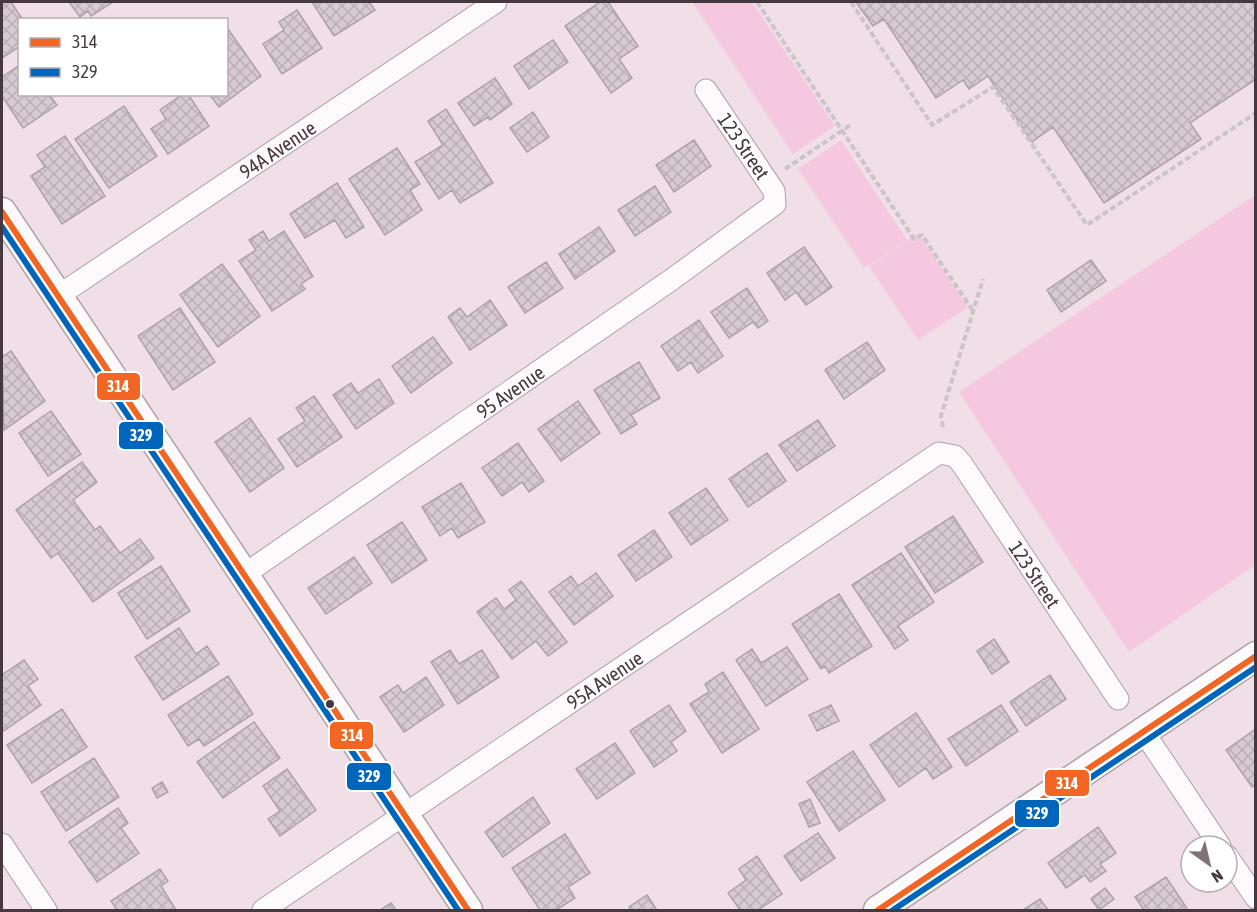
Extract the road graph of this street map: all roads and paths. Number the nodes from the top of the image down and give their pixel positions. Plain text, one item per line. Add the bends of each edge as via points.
1 (496, 2) edge
2 (757, 2) edge
3 (851, 2) edge
4 (706, 90) dead end
5 (1256, 114) edge
6 (852, 124) dead end
7 (843, 130) junction
8 (782, 171) dead end
9 (775, 204) joint
10 (2, 212) edge
11 (983, 279) dead end
12 (58, 296) junction
13 (973, 311) junction
14 (943, 427) dead end
15 (947, 453) joint
16 (245, 574) junction
17 (1256, 656) edge
18 (1119, 699) dead end
19 (1143, 731) junction
20 (403, 816) junction
21 (1212, 834) edge
22 (2, 844) edge
23 (1239, 873) edge
24 (1256, 898) edge
25 (46, 910) edge
26 (263, 910) edge
27 (468, 910) edge
28 (878, 910) edge

1 - 12 street, 94A Avenue
2 - 7 path
3 - 5 path via 933,125 993,87 1087,225
4 - 9 street, 123 Street via 774,191
6 - 7 path
7 - 8 path
7 - 13 path via 914,239 922,235
9 - 16 street, 95 Avenue
10 - 12 street
11 - 13 path
12 - 16 street
13 - 14 path via 941,416
15 - 18 street, 123 Street via 962,464
15 - 20 street, 95A Avenue via 930,457
16 - 20 street
17 - 19 street
19 - 21 street
19 - 28 street
20 - 26 street, 95A Avenue
20 - 27 street
22 - 25 street
23 - 24 street

